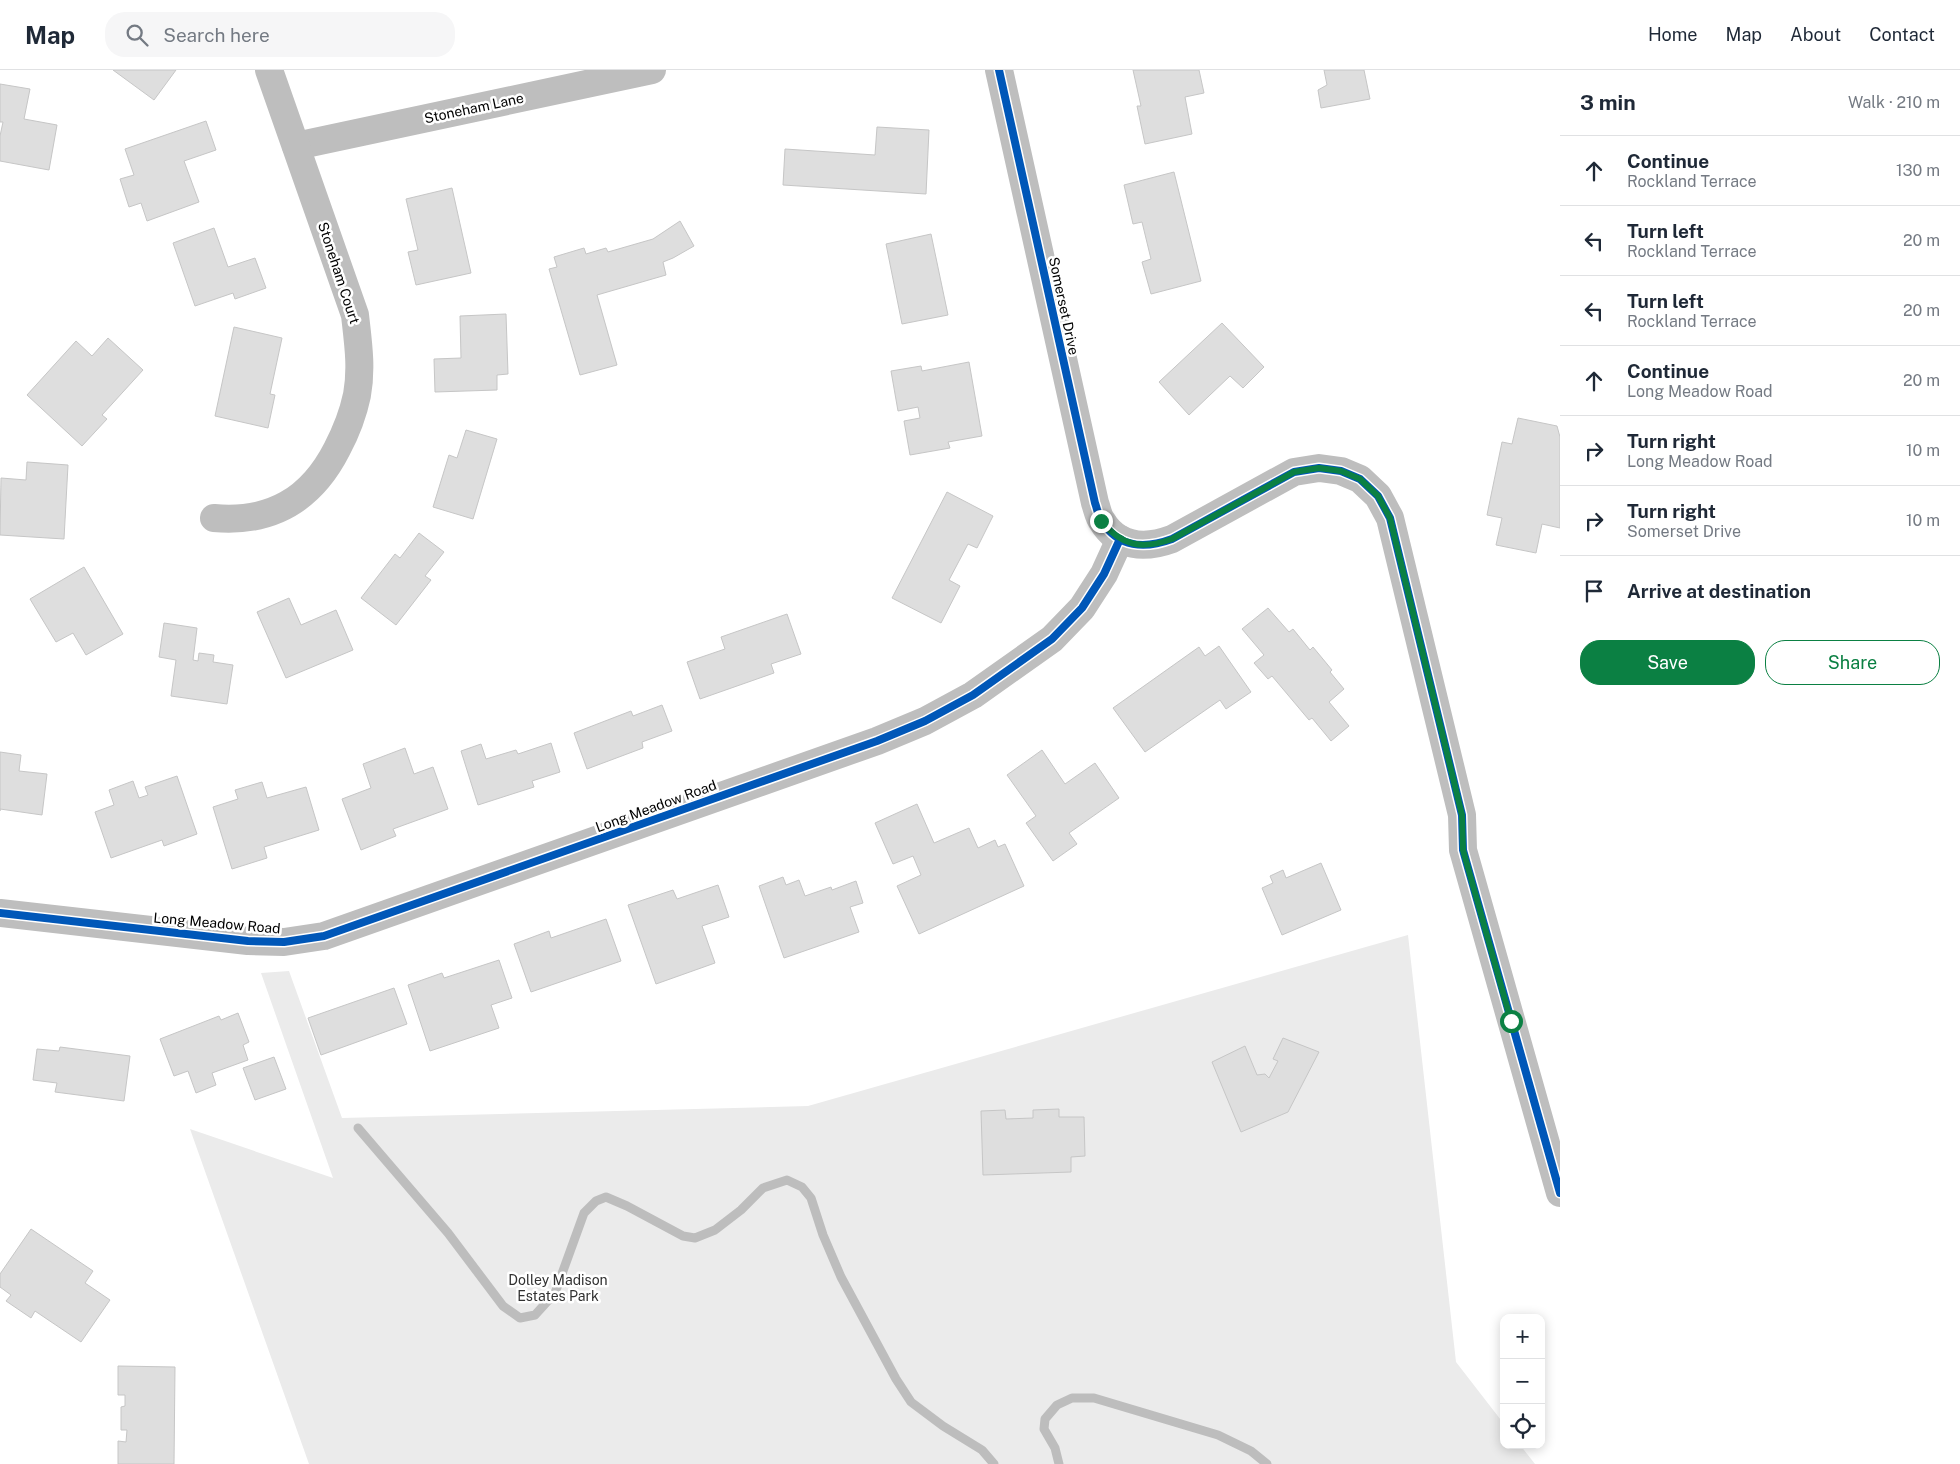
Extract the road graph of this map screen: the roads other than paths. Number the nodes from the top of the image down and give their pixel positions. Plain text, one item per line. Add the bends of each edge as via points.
1 (269, 70) edge
2 (652, 70) edge
3 (999, 70) edge
4 (296, 146) junction
5 (214, 518) dead end
6 (1120, 539) junction
7 (0, 913) edge
8 (1560, 1193) edge

1 - 4 street, Stoneham Court
2 - 4 street, Stoneham Lane
3 - 6 street, Somerset Drive via 1095,502 1101,521
4 - 5 street, Stoneham Court via 355,315 360,354 357,395 347,429 329,465 311,488 286,506 258,516 230,520
6 - 7 street, Long Meadow Road via 1104,574 1082,608 1052,638 973,695 925,721 877,741 324,936 284,942 248,941
6 - 8 street via 1137,545 1156,545 1172,539 1294,472 1319,468 1341,471 1360,479 1378,496 1390,518 1462,815 1463,850

